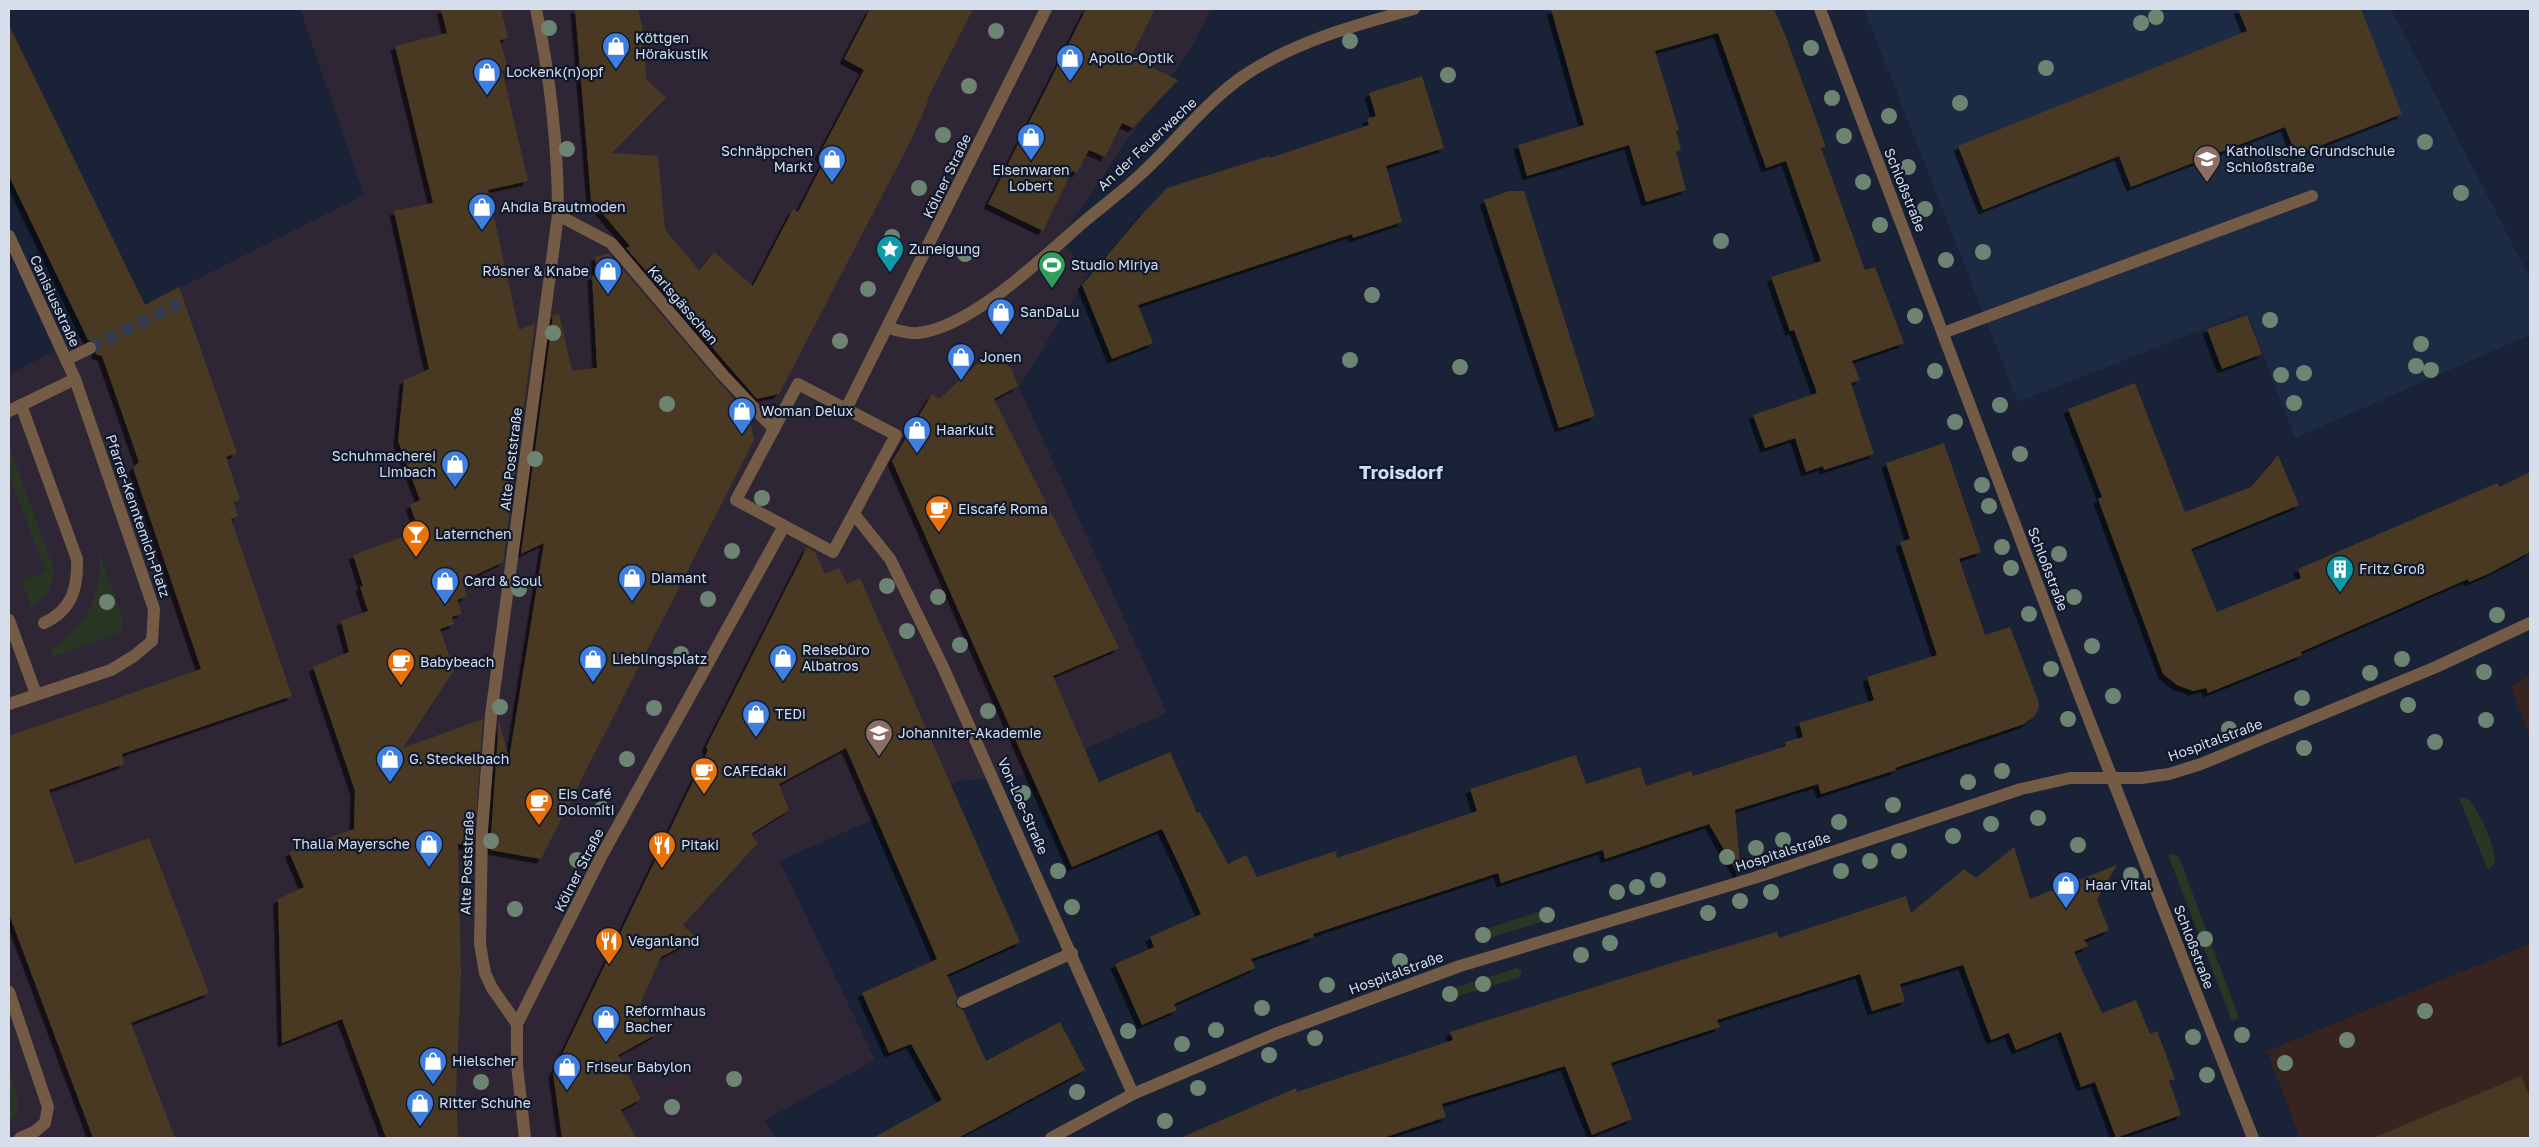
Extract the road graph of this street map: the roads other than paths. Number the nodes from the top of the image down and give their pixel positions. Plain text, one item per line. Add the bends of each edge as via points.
1 (536, 9) edge
2 (1046, 9) edge
3 (1414, 9) edge
4 (1820, 9) edge
5 (2312, 196) dead end
6 (558, 216) junction
7 (9, 236) edge
8 (888, 328) junction
9 (1943, 333) junction
10 (90, 348) tunnel mouth
11 (66, 360) junction
12 (74, 379) junction
13 (21, 405) junction
14 (846, 409) junction
15 (9, 411) edge
16 (774, 429) junction
17 (854, 514) junction
18 (784, 526) junction
19 (9, 620) edge
20 (2530, 622) edge
21 (44, 623) dead end
22 (36, 694) junction
23 (9, 704) edge
24 (2112, 777) junction
25 (1072, 952) junction
26 (9, 992) edge
27 (963, 1002) dead end
28 (517, 1024) junction
29 (1134, 1094) junction
30 (20, 1138) edge
31 (525, 1138) edge
32 (1051, 1138) edge
33 (2253, 1138) edge

1 - 6 street, Alte Poststraße via 545,50
2 - 8 street, Kölner Straße
3 - 8 street, An der Feuerwache via 1344,28 1284,54 1242,77 1187,126 1141,174 1052,252 975,310 944,325 917,333
4 - 9 street, Schloßstraße
5 - 9 street
6 - 16 street, Karlsgässchen via 611,243 723,375
6 - 28 street, Alte Poststraße via 491,715 482,831 480,944 485,973
7 - 11 street, Canisiusstraße
8 - 14 street, Kölner Straße
9 - 24 street, Schloßstraße
10 - 11 street
11 - 12 street, Canisiusstraße
12 - 13 street
12 - 22 street, Pfarrer-Kenntemich-Platz via 154,609 152,641 111,670
13 - 15 street
13 - 21 street via 77,559 78,577 67,607
14 - 16 street via 798,384
14 - 17 street via 896,435
16 - 18 street via 736,500
17 - 18 street via 833,552
17 - 25 street, Von-Loe-Straße via 890,559 942,665
18 - 28 street, Kölner Straße via 602,855
19 - 22 street
20 - 24 street, Hospitalstraße via 2436,667 2201,764 2169,774
22 - 23 street, Pfarrer-Kenntemich-Platz
24 - 29 street, Hospitalstraße via 2070,778 2021,789 1754,878 1460,966 1275,1034
24 - 33 street, Schloßstraße
25 - 27 street
25 - 29 street, Von-Loe-Straße
26 - 30 street via 48,1107 45,1123
28 - 31 street, Kölner Straße via 518,1074
29 - 32 street, Hospitalstraße

